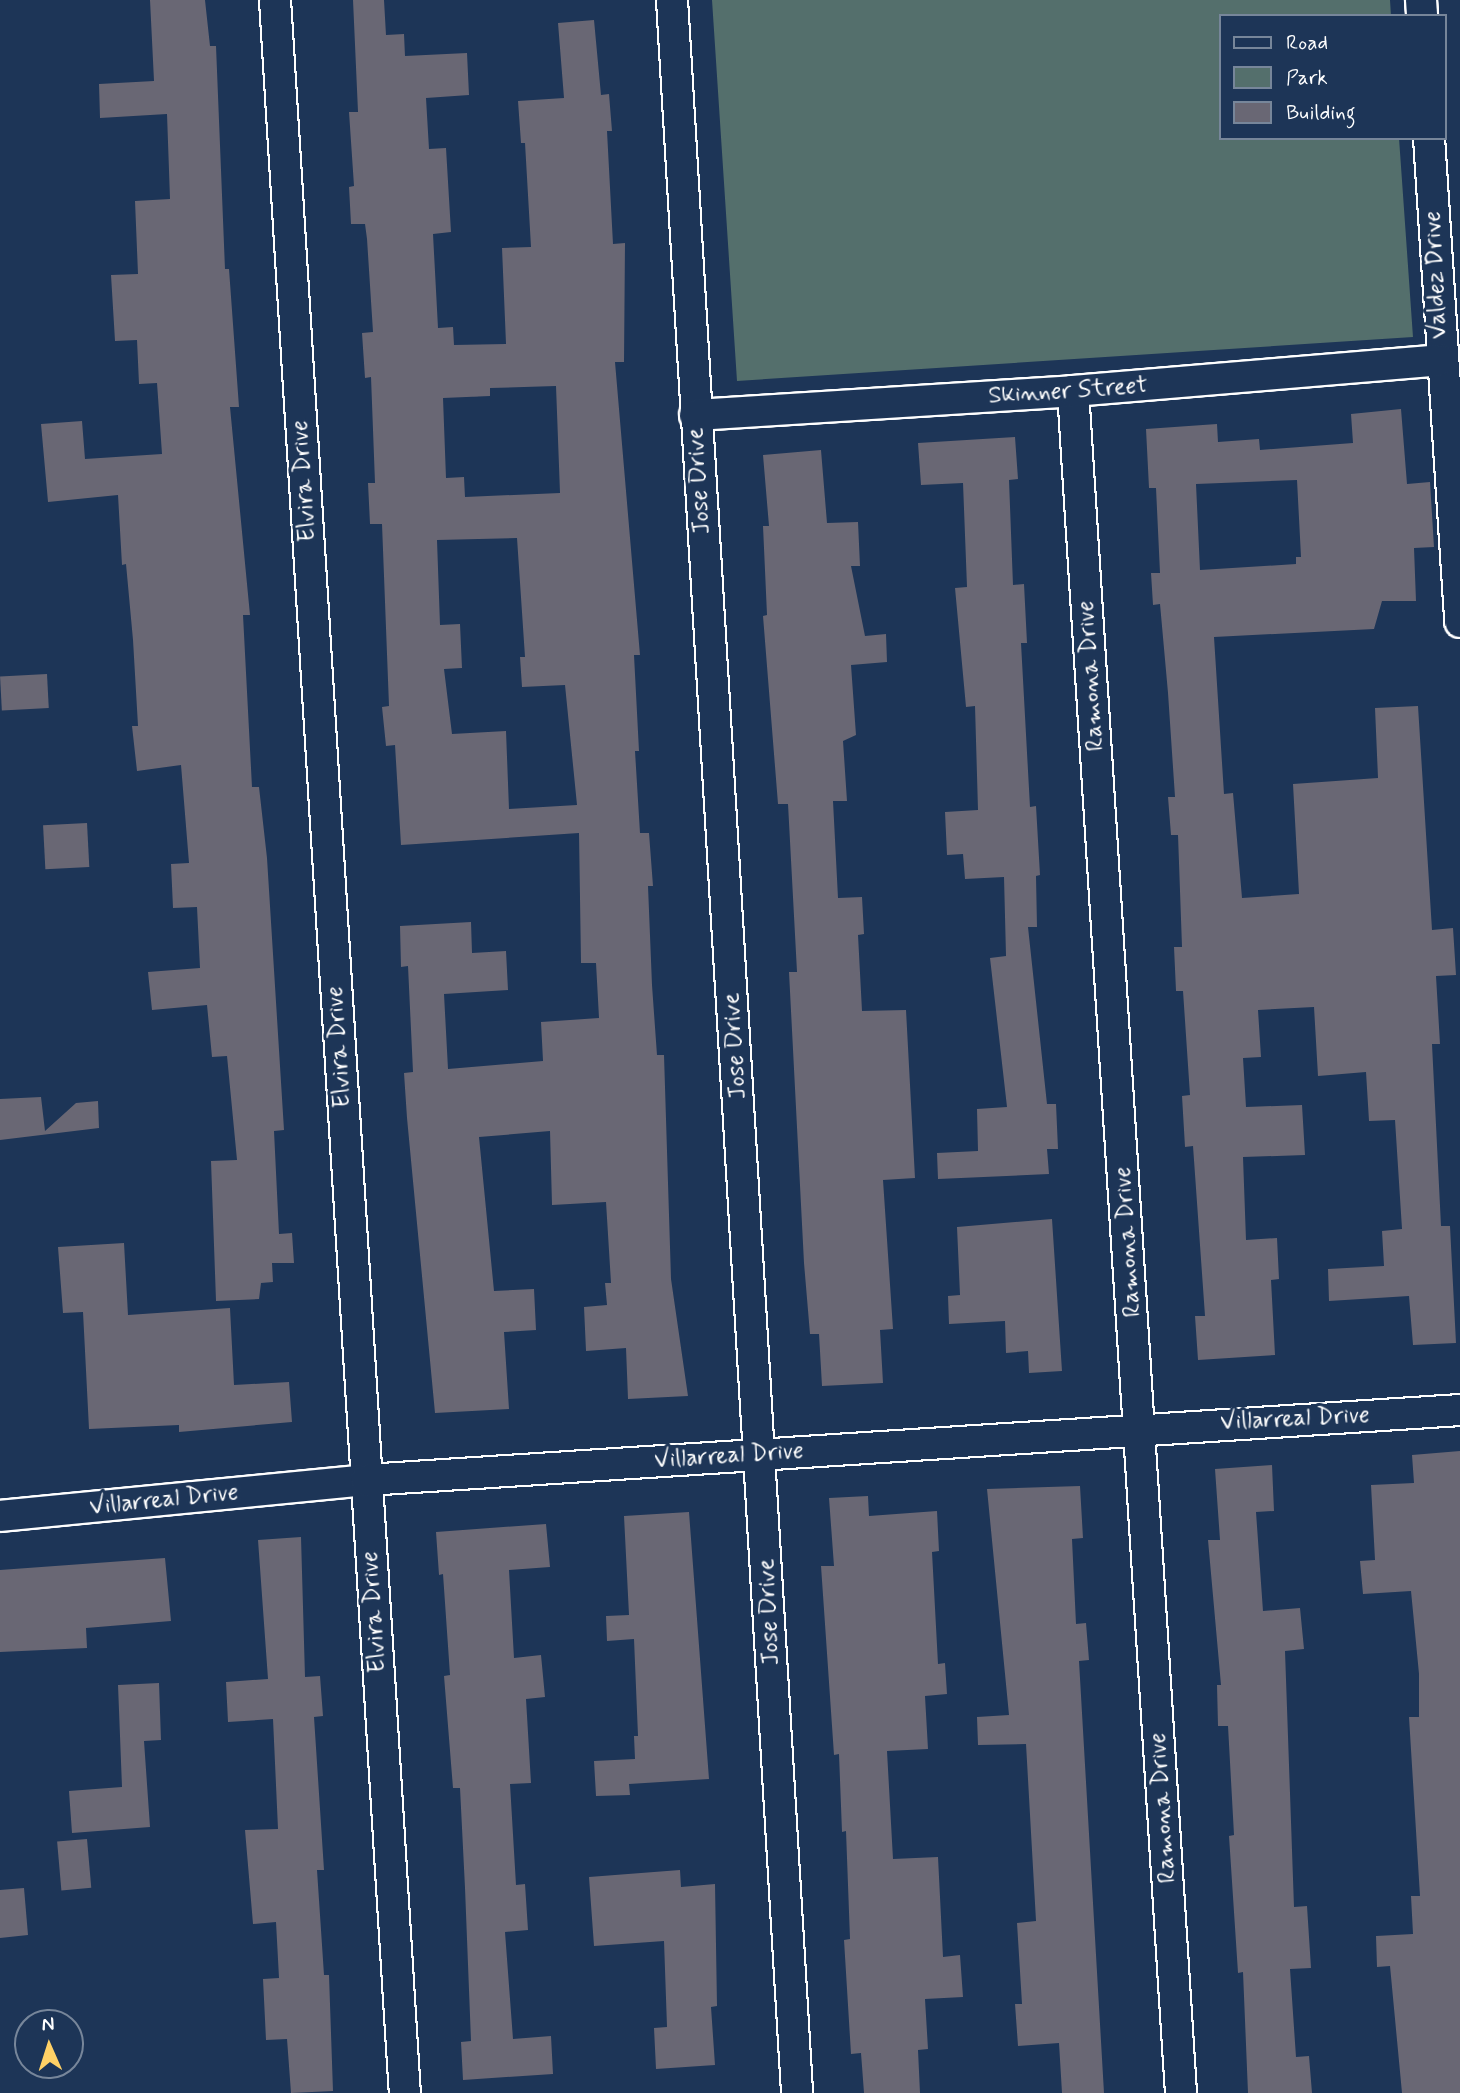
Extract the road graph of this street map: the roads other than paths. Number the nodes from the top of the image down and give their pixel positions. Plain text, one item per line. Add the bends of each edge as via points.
1 (275, 0) edge
2 (672, 0) edge
3 (1429, 140) edge
4 (1440, 360) junction
5 (1073, 391) junction
6 (695, 415) junction
7 (1460, 622) edge
8 (1460, 1410) edge
9 (1140, 1428) junction
10 (761, 1454) junction
11 (366, 1480) junction
12 (0, 1516) edge
13 (405, 2093) edge
14 (797, 2093) edge
15 (1181, 2093) edge

1 - 11 street, Elvira Drive
2 - 6 street, Jose Drive
3 - 4 street, Valdez Drive
4 - 5 street, Skinner Street
4 - 7 street, Valdez Drive
5 - 6 street, Skinner Street
5 - 9 street, Ramona Drive
6 - 10 street, Jose Drive
8 - 9 street, Villarreal Drive
9 - 10 street, Villarreal Drive
9 - 15 street, Ramona Drive
10 - 11 street, Villarreal Drive
10 - 14 street, Jose Drive
11 - 12 street, Villarreal Drive
11 - 13 street, Elvira Drive

